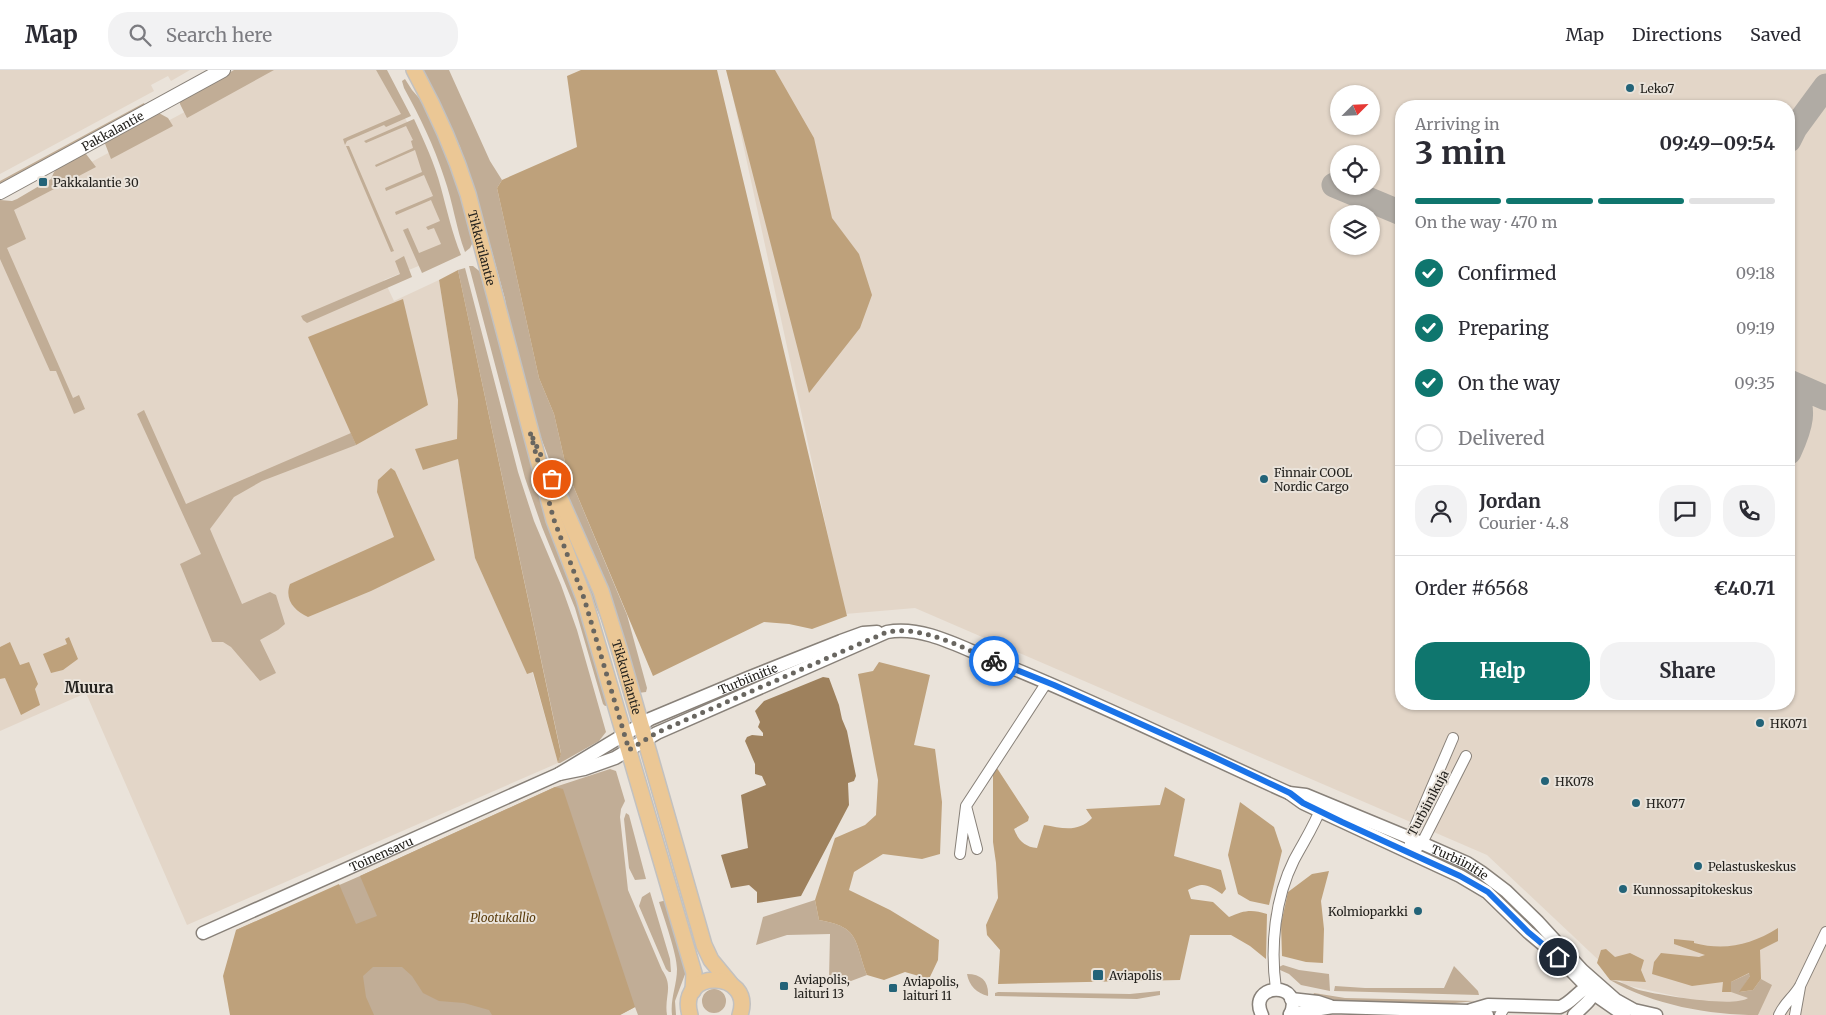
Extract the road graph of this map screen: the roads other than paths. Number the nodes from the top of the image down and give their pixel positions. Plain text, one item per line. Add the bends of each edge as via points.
1 (223, 70) edge
2 (414, 70) edge
3 (0, 192) edge
4 (530, 432) junction
5 (887, 632) junction
6 (1047, 682) junction
7 (641, 724) junction
8 (624, 735) junction
9 (1453, 738) dead end
10 (645, 741) junction
11 (629, 750) junction
12 (1466, 756) dead end
13 (558, 774) junction
14 (966, 806) junction
15 (1322, 806) junction
16 (1410, 838) junction
17 (1422, 844) junction
18 (977, 849) dead end
19 (960, 854) dead end
20 (1411, 854) junction
21 (1826, 932) edge
22 (203, 933) dead end
23 (730, 983) junction
24 (1800, 986) junction
25 (1592, 988) junction
26 (1276, 989) junction
27 (693, 991) junction
28 (1291, 999) junction
29 (1333, 1006) junction
30 (1468, 1010) junction
31 (1505, 1012) edge
32 (690, 1015) edge
33 (740, 1015) edge
34 (1262, 1015) edge
35 (1290, 1015) edge
36 (1487, 1015) edge
37 (1574, 1015) edge
38 (1624, 1015) edge
39 (1656, 1015) edge
40 (1779, 1015) edge
41 (1795, 1015) edge

1 - 3 main road, Pakkalantie
2 - 4 main road, Tikkurilantie via 461,170
4 - 7 main road, Tikkurilantie via 601,590
4 - 8 main road, Tikkurilantie via 554,520 584,598
5 - 6 street, Turbiinitie via 914,632 941,640
5 - 7 street, Turbiinitie via 863,633
5 - 10 street, Turbiinitie via 656,733
6 - 14 street
6 - 15 street, Turbiinitie via 1290,793 1303,803
7 - 8 street, Toinensavu
7 - 10 main road, Tikkurilantie
8 - 11 main road, Tikkurilantie
8 - 13 street, Toinensavu
9 - 16 street, Turbiinikuja
10 - 11 street, Toinensavu
10 - 23 main road, Tikkurilantie via 704,945 711,960
11 - 13 street, Toinensavu via 600,763
11 - 27 main road, Tikkurilantie via 694,972
12 - 17 street, Turbiinikuja
13 - 22 street, Toinensavu
14 - 18 street
14 - 19 street
15 - 16 street, Turbiinitie
15 - 20 street, Turbiinitie
15 - 26 street via 1283,887 1276,925
16 - 17 street, Turbiinitie
16 - 20 street, Turbiinikuja
17 - 20 street, Turbiinikuja
17 - 25 street, Turbiinitie via 1467,864 1495,882 1538,922
20 - 25 street, Turbiinitie via 1488,892
21 - 24 street
23 - 27 main road via 711,979
23 - 33 main road, Tikkurilantie via 741,1000
24 - 40 street
24 - 41 street
25 - 31 street via 1560,1007
25 - 37 street
25 - 38 street, Turbiinitie
25 - 39 street via 1634,1010
26 - 28 street
26 - 34 street via 1267,991 1261,998
27 - 32 main road, Tikkurilantie via 689,999
28 - 29 street
28 - 35 street
29 - 30 street
29 - 35 street
30 - 31 street via 1488,1005
30 - 36 street

